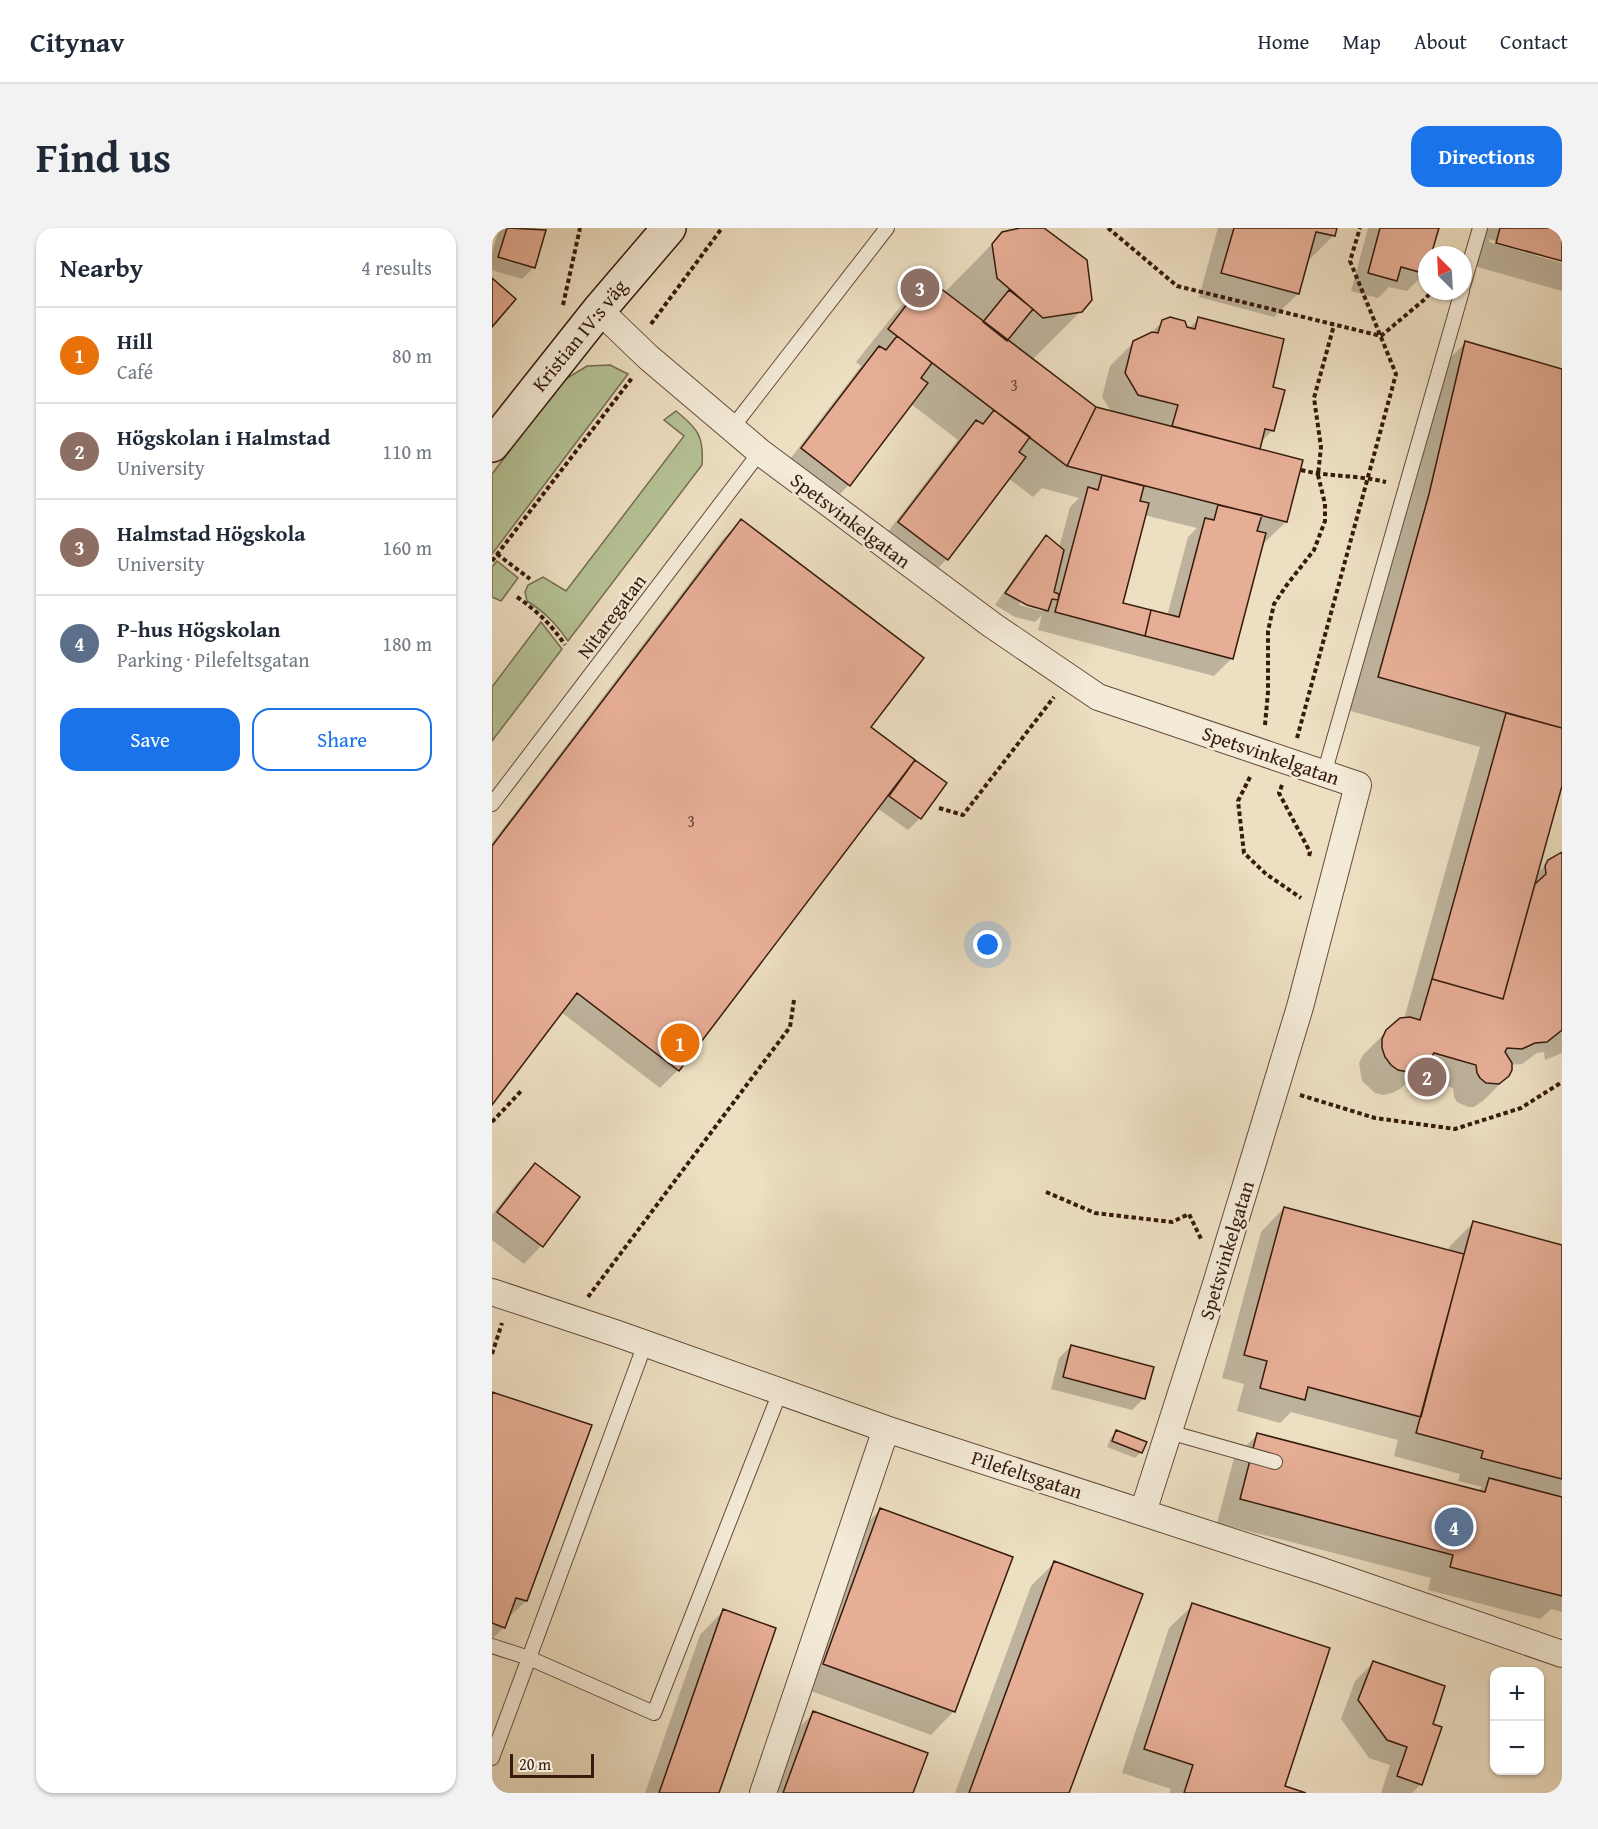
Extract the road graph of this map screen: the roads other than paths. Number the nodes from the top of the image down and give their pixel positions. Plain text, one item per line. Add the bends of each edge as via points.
1 (669, 228) edge
2 (887, 228) edge
3 (1480, 228) edge
4 (1472, 255) edge
5 (1459, 300) edge
6 (599, 310) junction
7 (732, 428) junction
8 (492, 445) edge
9 (760, 452) junction
10 (1324, 774) junction
11 (492, 804) edge
12 (492, 1292) edge
13 (645, 1344) junction
14 (780, 1392) junction
15 (886, 1429) junction
16 (1169, 1432) junction
17 (1275, 1462) dead end
18 (1143, 1512) junction
19 (492, 1646) edge
20 (1562, 1654) edge
21 (529, 1658) junction
22 (492, 1758) edge
23 (763, 1793) edge

1 - 6 street, Kristian IV:s väg
2 - 7 lane
3 - 4 lane
5 - 10 lane
6 - 7 street, Spetsvinkelgatan
6 - 8 street, Kristian IV:s väg
7 - 9 street, Spetsvinkelgatan
9 - 10 street, Spetsvinkelgatan via 992,625 1098,697
9 - 11 lane, Nitaregatan
10 - 16 street, Spetsvinkelgatan via 1358,785 1300,1007
12 - 13 street, Pilefeltsgatan
13 - 14 street, Pilefeltsgatan
13 - 21 lane
14 - 15 street, Pilefeltsgatan
14 - 21 lane via 654,1713
15 - 18 street, Pilefeltsgatan
15 - 23 street
16 - 17 lane
16 - 18 street, Spetsvinkelgatan
18 - 20 street, Pilefeltsgatan
19 - 21 lane
21 - 22 lane

